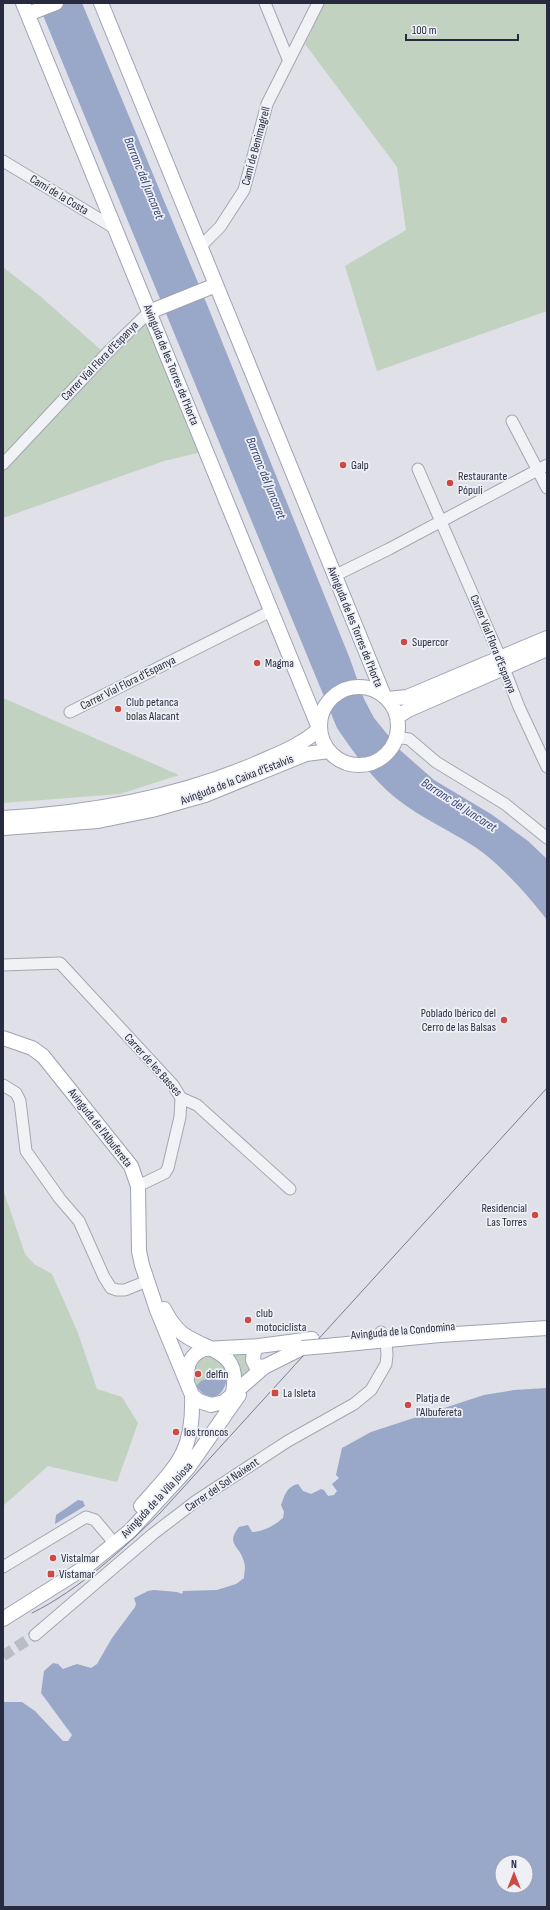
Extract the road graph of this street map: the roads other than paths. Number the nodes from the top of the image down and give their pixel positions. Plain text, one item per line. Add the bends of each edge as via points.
1 (56, 3) edge
2 (101, 3) edge
3 (265, 3) edge
4 (318, 3) edge
5 (29, 9) edge
6 (288, 58) junction
7 (3, 161) edge
8 (116, 229) junction
9 (200, 247) junction
10 (210, 288) junction
11 (155, 310) junction
12 (512, 421) dead end
13 (3, 464) edge
14 (542, 468) edge
15 (418, 469) dead end
16 (547, 488) edge
17 (441, 522) junction
18 (334, 576) junction
19 (271, 611) junction
20 (547, 638) edge
21 (547, 649) edge
22 (502, 663) junction
23 (385, 697) junction
24 (70, 712) dead end
25 (397, 717) junction
26 (319, 729) junction
27 (395, 740) junction
28 (328, 751) junction
29 (547, 767) edge
30 (3, 818) edge
31 (3, 828) edge
32 (547, 838) edge
33 (3, 965) edge
34 (3, 1038) edge
35 (3, 1085) edge
36 (181, 1098) junction
37 (138, 1186) junction
38 (290, 1189) dead end
39 (147, 1281) junction
40 (154, 1297) junction
41 (547, 1320) edge
42 (547, 1328) edge
43 (383, 1336) junction
44 (191, 1338) junction
45 (307, 1344) junction
46 (235, 1346) junction
47 (259, 1346) junction
48 (213, 1349) junction
49 (264, 1367) junction
50 (248, 1381) junction
51 (190, 1388) junction
52 (232, 1395) junction
53 (225, 1415) junction
54 (112, 1541) junction
55 (3, 1567) edge
56 (3, 1610) edge
57 (3, 1618) edge
58 (35, 1634) tunnel mouth

1 - 5 main road
2 - 9 main road, Avinguda de les Torres de l'Horta
3 - 6 street
4 - 6 street, Camí de Benimagrell
5 - 8 main road, Avinguda de les Torres de l'Horta
6 - 9 street, Camí de Benimagrell via 266,104 244,190 220,227
7 - 8 street, Camí de la Costa
8 - 11 main road, Avinguda de les Torres de l'Horta
9 - 10 main road, Avinguda de les Torres de l'Horta
10 - 11 main road, Carrer Vial Flora d'Espanya
10 - 18 main road, Avinguda de les Torres de l'Horta
11 - 13 street, Carrer Vial Flora d'Espanya via 108,352
11 - 19 main road, Avinguda de les Torres de l'Horta
12 - 14 street
14 - 16 street
14 - 17 street
15 - 17 street, Carrer Vial Flora d'Espanya
17 - 18 street
17 - 22 street, Carrer Vial Flora d'Espanya
18 - 23 main road, Avinguda de les Torres de l'Horta
19 - 24 street, Carrer Vial Flora d'Espanya
19 - 26 main road, Avinguda de les Torres de l'Horta
20 - 22 main road
21 - 22 main road
22 - 23 main road via 407,697
22 - 25 main road
22 - 29 street, Carrer Vial Flora d'Espanya
23 - 25 main road
23 - 26 main road via 365,687 342,690 330,699 322,710
25 - 27 main road via 398,732
26 - 28 main road
26 - 30 main road, Avinguda de la Caixa d'Estalvis via 302,744 246,768 152,798 97,810
27 - 28 main road via 381,758 365,764 344,762
27 - 32 street via 409,739 436,762 505,804
28 - 31 main road, Avinguda de la Caixa d'Estalvis via 306,754 205,795 152,810 98,821
33 - 36 street, Carrer de les Basses via 60,963 173,1085
34 - 37 main road, Avinguda de l'Albufereta via 27,1045 43,1056 126,1157
35 - 39 street via 16,1093 20,1101 26,1151 79,1221 111,1288 125,1290
36 - 37 street via 180,1117 168,1168 165,1173
36 - 38 street, Carrer de les Basses via 197,1105
37 - 39 main road, Avinguda de l'Albufereta via 139,1251
39 - 40 main road, Avinguda de l'Albufereta
40 - 44 main road, Avinguda de l'Albufereta via 177,1329
40 - 51 main road, Avinguda de l'Albufereta
41 - 43 main road, Avinguda de la Condomina
42 - 43 main road, Avinguda de la Condomina
43 - 45 main road, Avinguda de la Condomina, bridge
43 - 58 street, Carrer del Sol Naixent via 386,1364 371,1390 354,1404 288,1441 196,1501
44 - 46 main road, Avinguda de la Condomina
44 - 48 main road, Avinguda de l'Albufereta
45 - 47 main road, Avinguda de la Condomina
45 - 49 main road, Avinguda de la Condomina
46 - 47 main road, Avinguda de la Condomina
46 - 48 main road, Avinguda de la Condomina
47 - 49 main road via 254,1350 253,1360 256,1366
48 - 51 main road via 200,1351 194,1356 187,1369
48 - 52 main road via 221,1352 233,1367 235,1376
49 - 50 main road, Avinguda de la Condomina
50 - 52 main road, Avinguda de la Condomina
50 - 53 main road, Avinguda de la Vila Joiosa
51 - 52 main road via 199,1400 212,1405 224,1402
51 - 54 main road, Avinguda de la Vila Joiosa via 190,1433 182,1458
52 - 53 main road, Avinguda de la Vila Joiosa
53 - 54 main road, Avinguda de la Vila Joiosa via 179,1480 139,1522
54 - 55 street, Avinguda de la Vila Joiosa via 95,1520 86,1517
54 - 56 main road, Avinguda de la Vila Joiosa
54 - 57 main road, Avinguda de la Vila Joiosa via 87,1566

